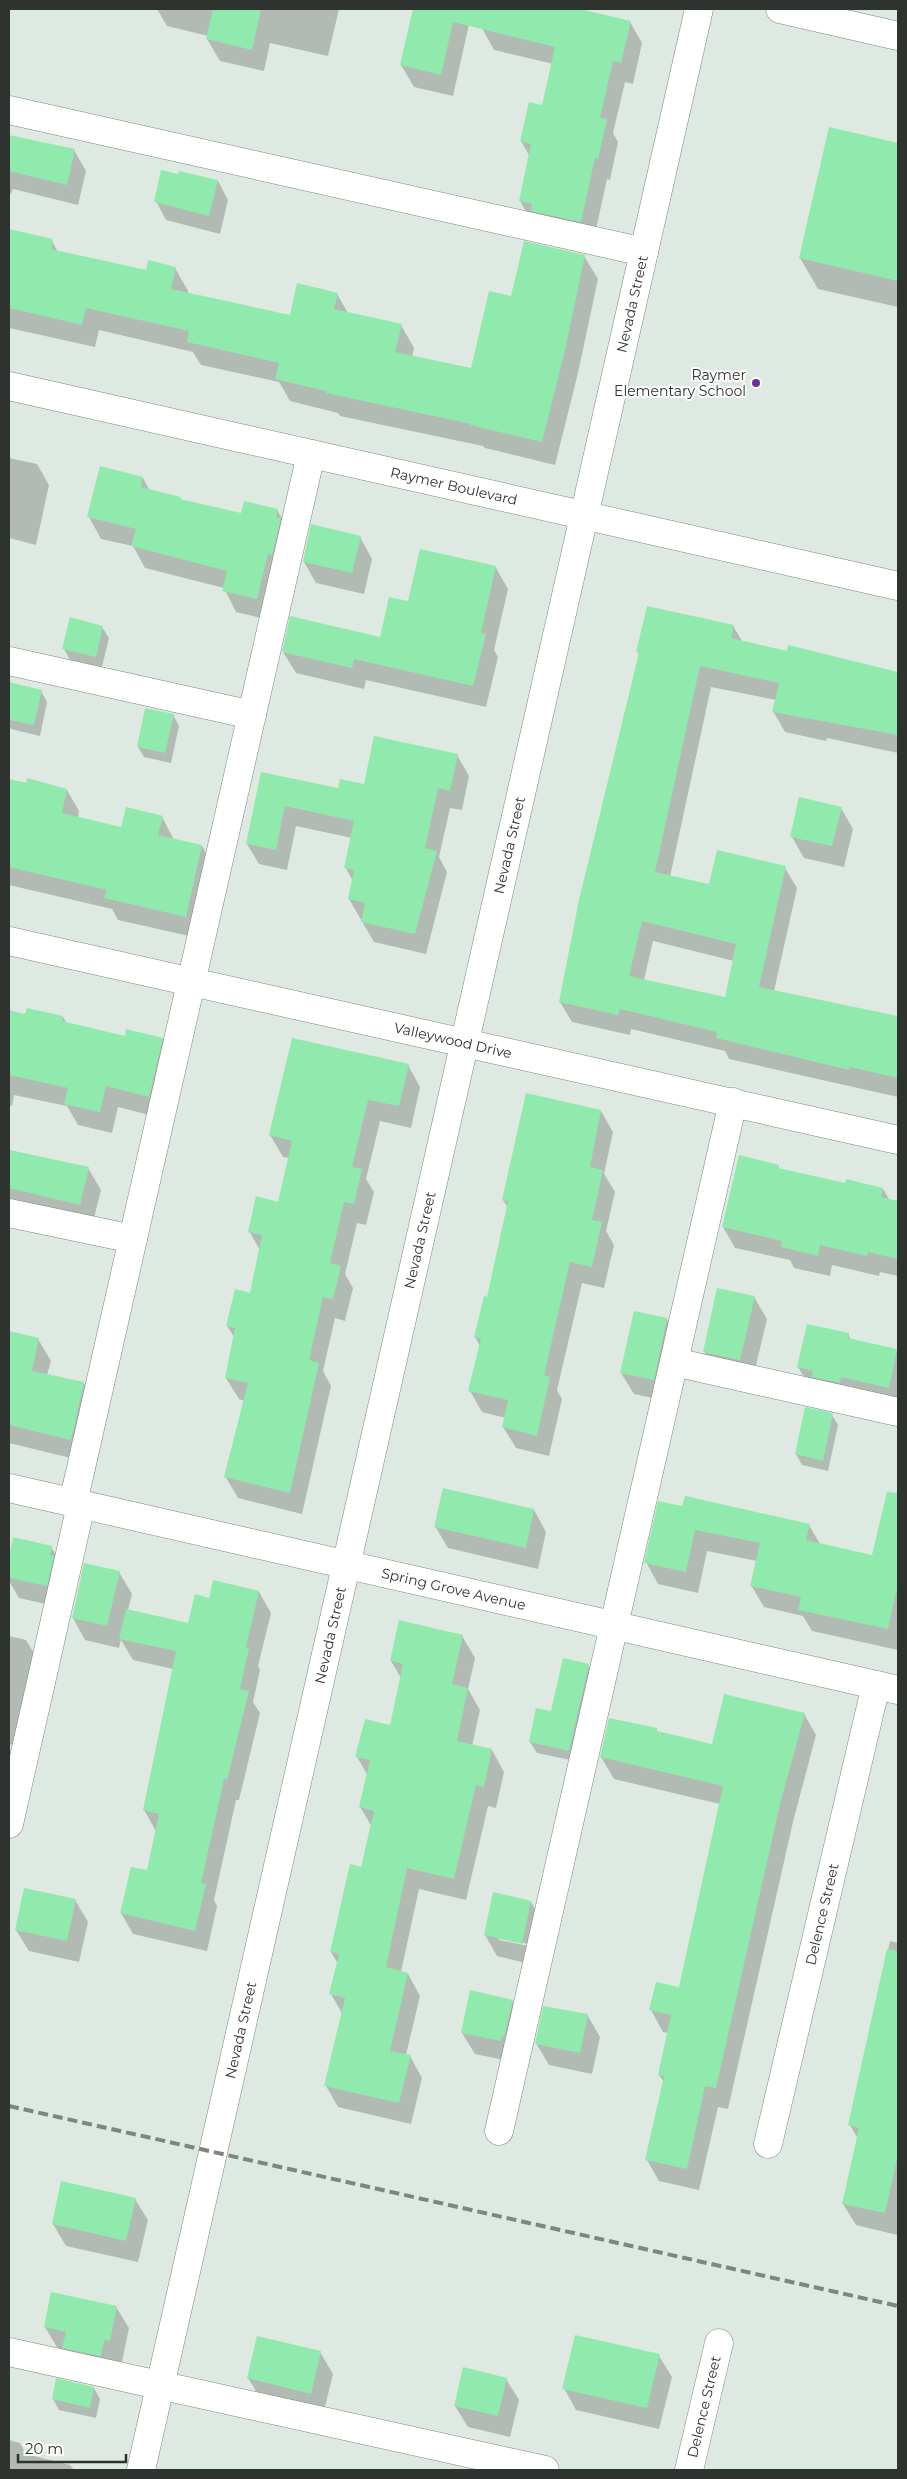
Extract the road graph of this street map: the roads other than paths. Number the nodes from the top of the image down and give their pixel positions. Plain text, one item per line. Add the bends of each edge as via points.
1 (698, 9) edge
2 (780, 9) edge
3 (898, 36) edge
4 (9, 110) edge
5 (644, 252) junction
6 (9, 386) edge
7 (311, 454) junction
8 (584, 515) junction
9 (898, 586) edge
10 (9, 661) edge
11 (252, 715) junction
12 (9, 941) edge
13 (192, 982) junction
14 (465, 1042) junction
15 (734, 1102) junction
16 (898, 1140) edge
17 (9, 1213) edge
18 (133, 1238) junction
19 (674, 1362) junction
20 (898, 1412) edge
21 (9, 1488) edge
22 (77, 1504) junction
23 (346, 1565) junction
24 (614, 1625) junction
25 (887, 1687) edge
26 (9, 1824) edge
27 (499, 2130) dead end
28 (768, 2144) dead end
29 (719, 2344) dead end
30 (9, 2352) edge
31 (160, 2387) junction
32 (141, 2470) edge
33 (545, 2470) edge
34 (688, 2470) edge

1 - 5 street, Nevada Street
2 - 3 street
4 - 5 street
5 - 8 street, Nevada Street
6 - 7 street, Raymer Boulevard
7 - 8 street, Raymer Boulevard
7 - 11 street
8 - 9 street, Raymer Boulevard
8 - 14 street, Nevada Street
10 - 11 street
11 - 13 street
12 - 13 street, Valleywood Drive
13 - 14 street, Valleywood Drive
13 - 18 street
14 - 15 street, Valleywood Drive
14 - 23 street, Nevada Street
15 - 16 street, Valleywood Drive
15 - 19 street
17 - 18 street
18 - 22 street
19 - 20 street
19 - 24 street
21 - 22 street, Spring Grove Avenue
22 - 23 street, Spring Grove Avenue
22 - 26 street
23 - 24 street, Spring Grove Avenue
23 - 31 street, Nevada Street
24 - 25 street, Spring Grove Avenue
24 - 27 street
25 - 28 street, Delence Street
29 - 34 street, Delence Street
30 - 31 street
31 - 32 street, Nevada Street
31 - 33 street

